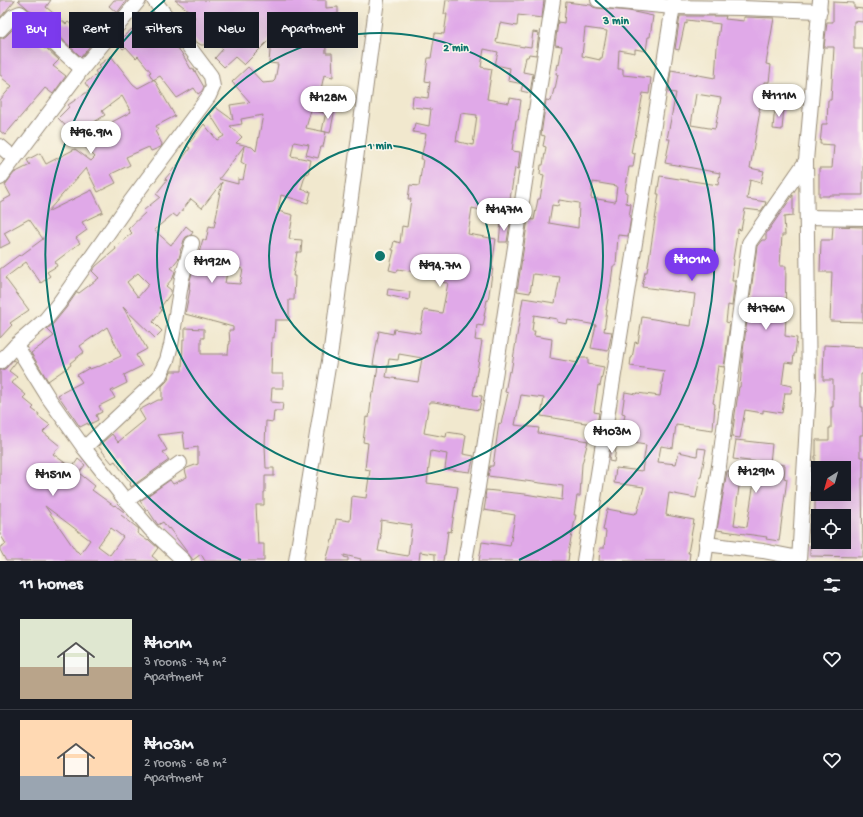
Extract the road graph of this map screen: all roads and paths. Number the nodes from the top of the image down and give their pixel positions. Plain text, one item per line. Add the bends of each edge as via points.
1 (139, 0) edge
2 (154, 0) edge
3 (377, 0) edge
4 (553, 0) edge
5 (598, 0) edge
6 (673, 3) edge
7 (820, 5) edge
8 (0, 30) edge
9 (82, 69) junction
10 (0, 146) edge
11 (14, 158) junction
12 (806, 161) junction
13 (0, 178) edge
14 (807, 217) junction
15 (863, 218) edge
16 (192, 243) dead end
17 (16, 345) junction
18 (0, 362) edge
19 (84, 448) junction
20 (180, 464) dead end
21 (126, 501) junction
22 (706, 544) junction
23 (799, 560) edge
24 (184, 561) edge
25 (296, 561) edge
26 (465, 561) edge
27 (584, 561) edge
28 (704, 561) edge

1 - 9 street
2 - 17 street via 210,76 213,86 209,96 59,303 46,320
3 - 25 street via 331,349
4 - 26 street
5 - 6 street
6 - 7 street via 742,8
6 - 27 street
7 - 12 street
8 - 9 street via 13,16 20,13
9 - 11 street
10 - 11 street
11 - 13 street
12 - 14 street
12 - 22 street via 749,243
14 - 15 street
14 - 23 street via 809,388
16 - 19 street via 182,278 171,345 164,366 146,390
17 - 18 street
17 - 19 street
19 - 21 street
20 - 21 street
21 - 24 street via 151,530
22 - 23 street via 763,551
22 - 28 street

